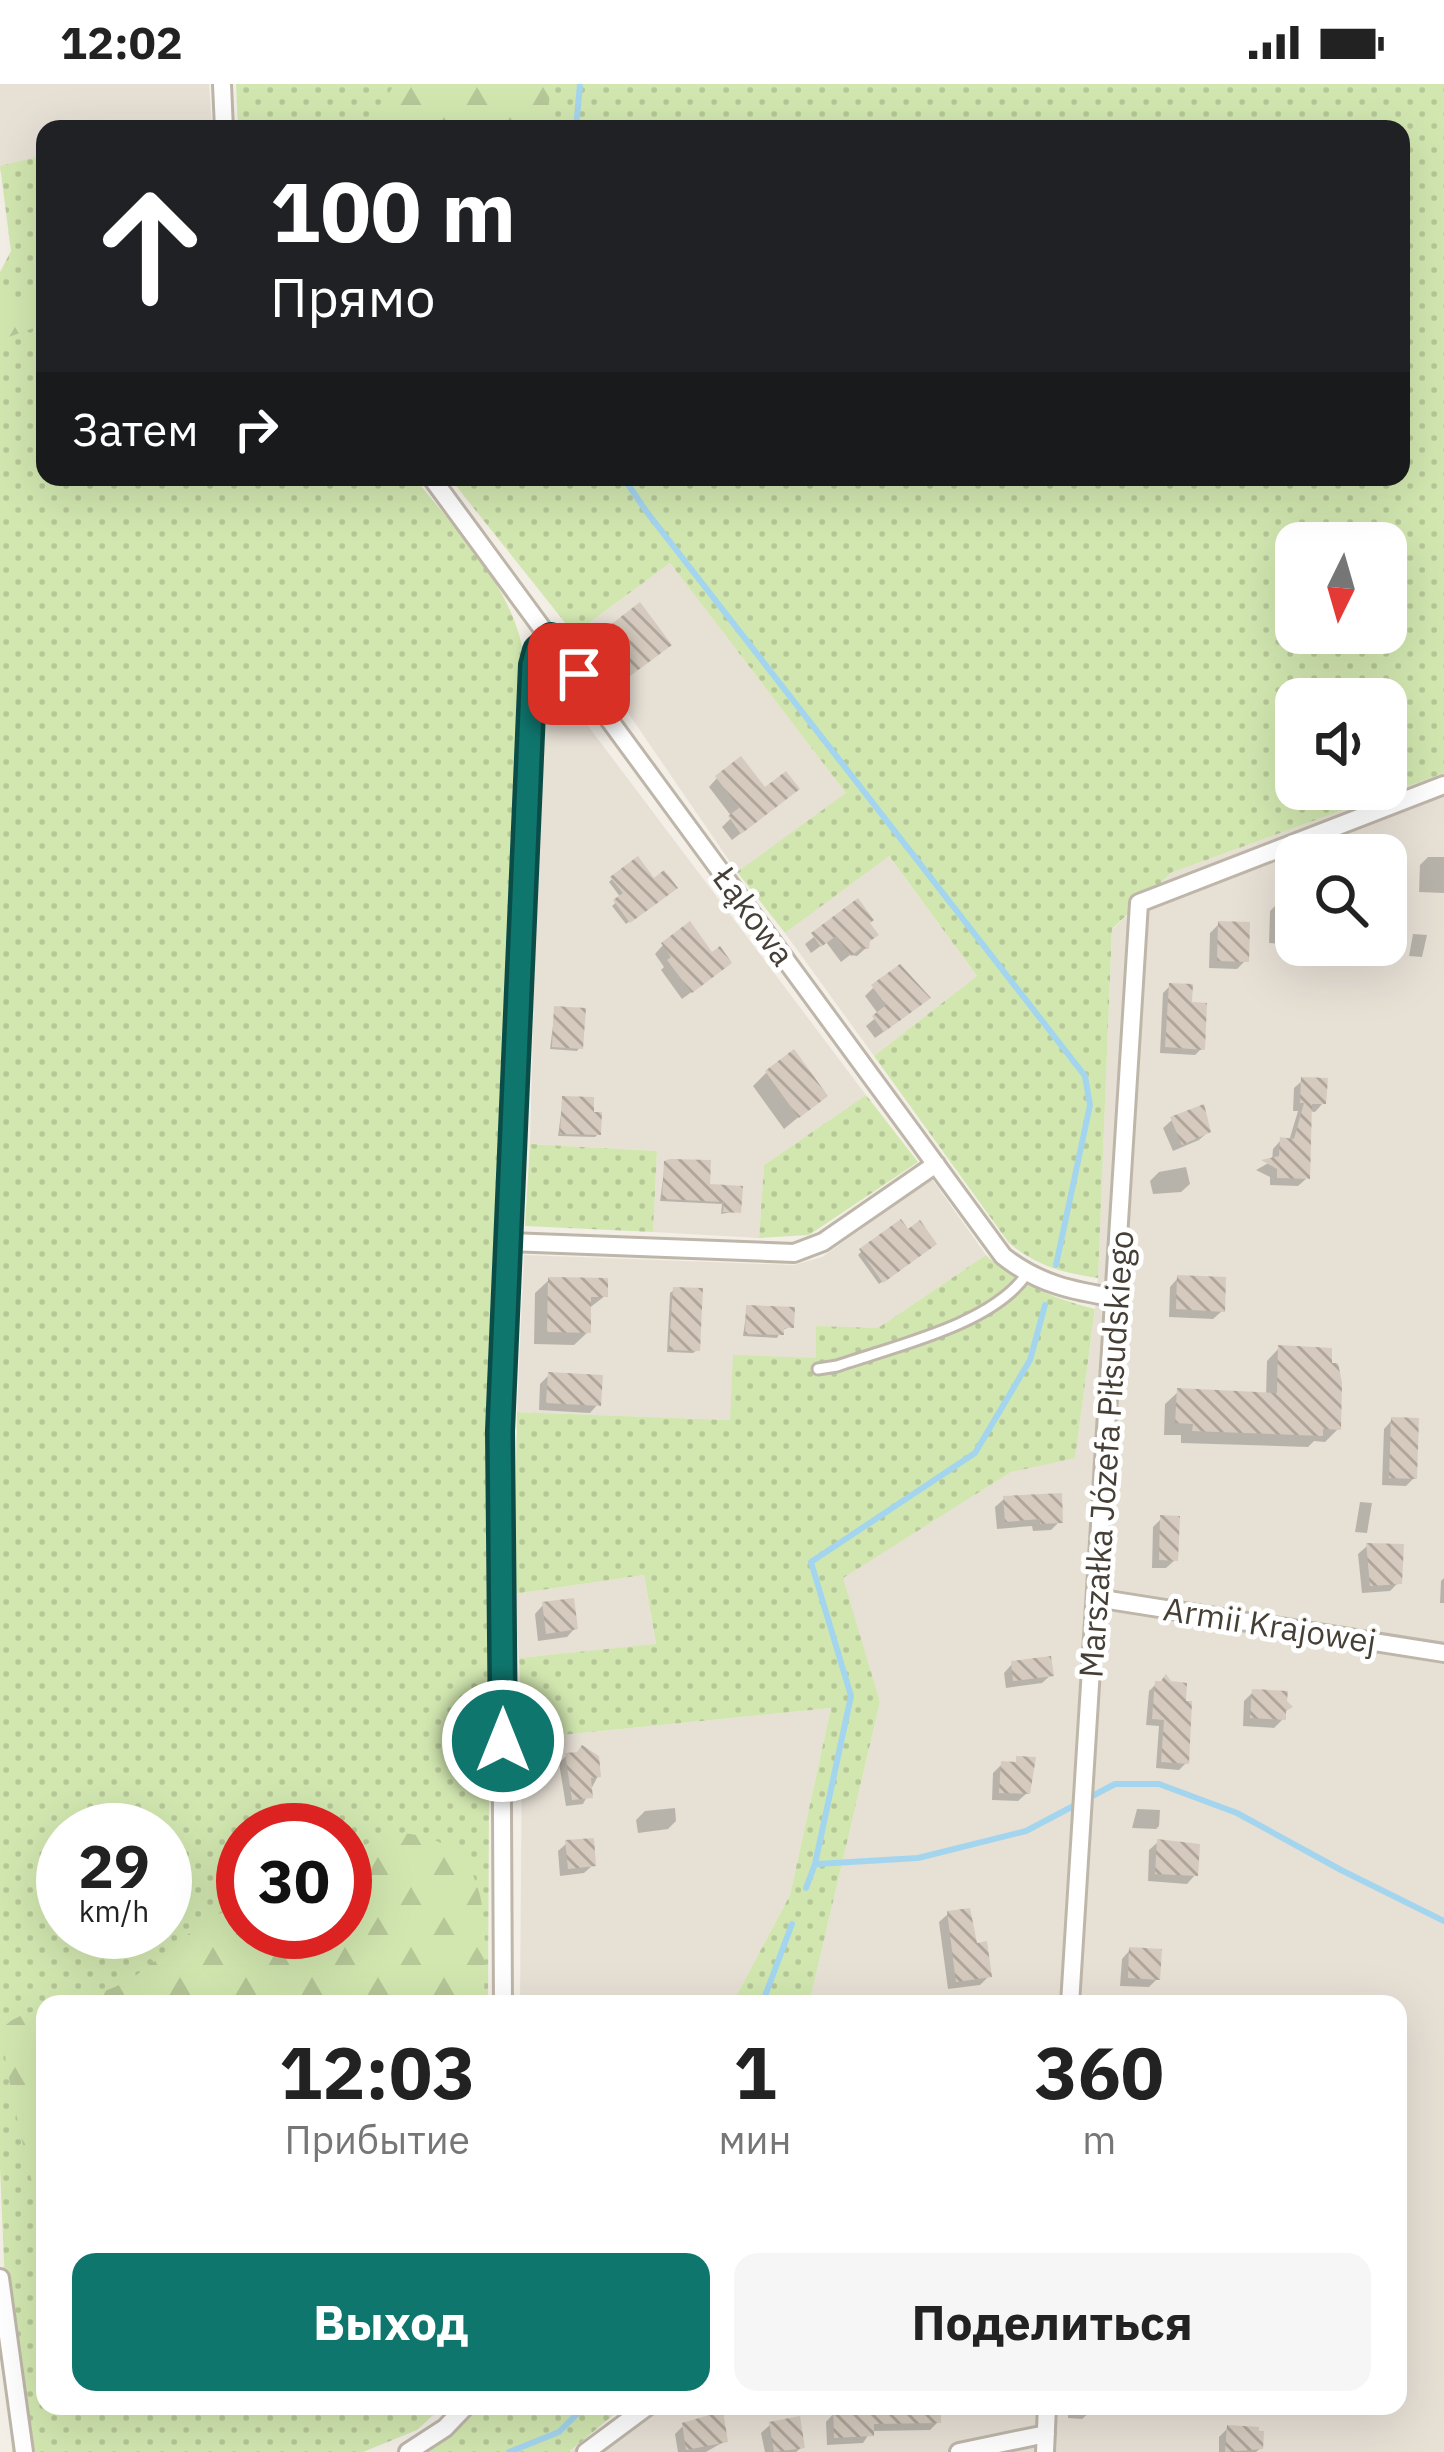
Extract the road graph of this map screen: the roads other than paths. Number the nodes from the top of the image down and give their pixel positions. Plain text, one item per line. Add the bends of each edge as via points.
1 (222, 84) edge
2 (224, 120) edge
3 (438, 486) edge
4 (551, 637) junction
5 (1444, 785) edge
6 (935, 1164) junction
7 (508, 1242) junction
8 (1026, 1275) junction
9 (1117, 1298) junction
10 (818, 1369) dead end
11 (1096, 1598) junction
12 (1444, 1653) edge
13 (503, 1995) edge
14 (1071, 1995) edge
15 (0, 2278) edge
16 (457, 2415) edge
17 (636, 2415) edge
18 (1045, 2443) edge
19 (25, 2452) edge
20 (408, 2452) edge
21 (586, 2452) edge
22 (958, 2452) edge

1 - 2 street
3 - 4 street, Łąkowa
4 - 6 street, Łąkowa
4 - 7 street via 533,665
5 - 9 street, Marszałka Józefa Piłsudskiego via 1139,903
6 - 7 street via 823,1242 794,1253
6 - 8 street, Łąkowa
7 - 13 street via 500,1431
8 - 9 street
8 - 10 lane via 978,1315
9 - 11 street, Marszałka Józefa Piłsudskiego
11 - 12 street, Armii Krajowej
11 - 14 street, Marszałka Józefa Piłsudskiego
15 - 19 street
16 - 20 street
17 - 21 street
18 - 22 street

